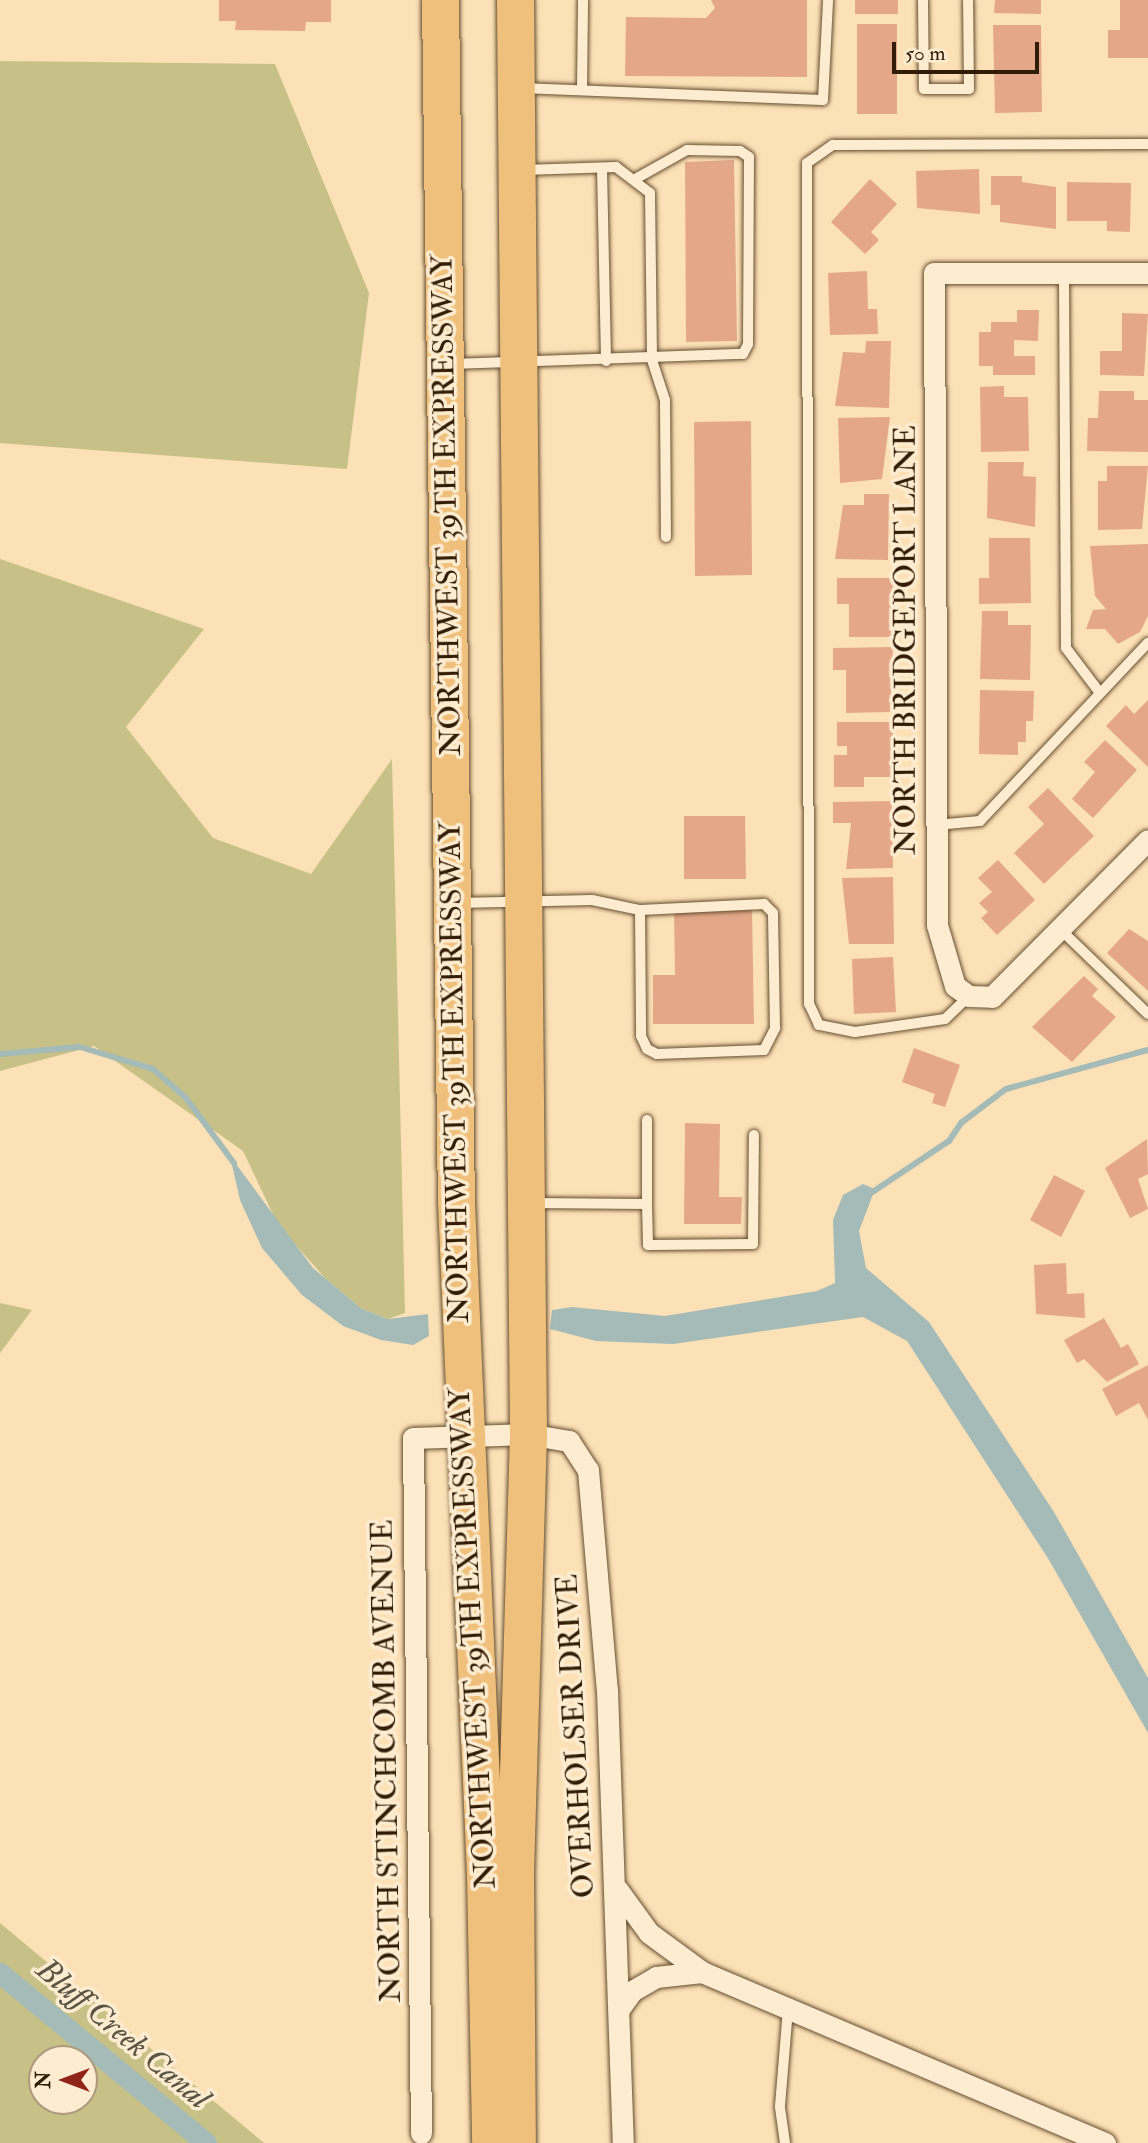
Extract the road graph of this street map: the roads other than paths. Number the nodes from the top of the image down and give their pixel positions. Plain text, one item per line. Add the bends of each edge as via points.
1 (440, 0) edge
2 (515, 0) edge
3 (583, 0) edge
4 (828, 0) edge
5 (923, 0) edge
6 (968, 0) edge
7 (516, 88) junction
8 (582, 88) junction
9 (1148, 144) edge
10 (602, 168) junction
11 (517, 170) junction
12 (637, 178) junction
13 (1064, 273) junction
14 (1148, 273) edge
15 (652, 360) junction
16 (606, 361) junction
17 (519, 363) junction
18 (445, 364) junction
19 (666, 537) dead end
20 (1148, 643) edge
21 (1100, 693) junction
22 (936, 825) junction
23 (1148, 840) edge
24 (523, 902) junction
25 (452, 903) junction
26 (640, 910) junction
27 (1063, 932) junction
28 (969, 996) junction
29 (1148, 1014) edge
30 (647, 1120) dead end
31 (754, 1136) dead end
32 (526, 1203) junction
33 (647, 1204) junction
34 (462, 1434) junction
35 (528, 1434) junction
36 (615, 1886) junction
37 (702, 1972) junction
38 (619, 2009) junction
39 (788, 2009) junction
40 (421, 2133) dead end
41 (490, 2143) edge
42 (517, 2143) edge
43 (623, 2143) edge
44 (785, 2143) edge
45 (1105, 2143) edge

1 - 18 highway, NORTHWEST 39TH EXPRESSWAY
2 - 7 highway, NORTHWEST 39TH EXPRESSWAY
3 - 8 lane
4 - 8 lane via 823,100
5 - 6 lane via 924,89 969,89
7 - 8 lane
7 - 11 highway, NORTHWEST 39TH EXPRESSWAY
9 - 28 lane via 833,145 807,163 809,1004 819,1025 855,1032 945,1018
10 - 11 lane
10 - 12 lane
10 - 16 lane
11 - 17 highway, NORTHWEST 39TH EXPRESSWAY
12 - 15 lane via 650,193
12 - 15 lane via 687,150 740,151 750,163 747,349 735,358
13 - 14 street
13 - 21 lane via 1066,648
13 - 22 street, NORTH BRIDGEPORT LANE via 934,273
15 - 16 lane
15 - 19 lane via 666,400
16 - 17 lane
17 - 18 lane
17 - 24 highway, NORTHWEST 39TH EXPRESSWAY
18 - 25 highway, NORTHWEST 39TH EXPRESSWAY
20 - 21 lane
21 - 22 lane via 980,821
22 - 28 street, NORTH BRIDGEPORT LANE via 937,925 955,986
23 - 27 street
24 - 25 lane
24 - 26 lane via 592,900
24 - 32 highway, NORTHWEST 39TH EXPRESSWAY
25 - 34 highway, NORTHWEST 39TH EXPRESSWAY
26 - 26 lane via 641,1036 647,1049 657,1054 764,1050 775,1028 773,913 765,904
27 - 28 street via 992,997
27 - 29 lane
30 - 33 lane
31 - 33 lane via 753,1244 648,1245
32 - 33 lane
32 - 35 highway, NORTHWEST 39TH EXPRESSWAY
34 - 35 street, OVERHOLSER DRIVE
34 - 40 street, NORTH STINCHCOMB AVENUE via 413,1437
34 - 41 highway, NORTHWEST 39TH EXPRESSWAY via 485,1874
35 - 36 street, OVERHOLSER DRIVE via 569,1441 588,1470
35 - 42 highway, NORTHWEST 39TH EXPRESSWAY via 515,1874
36 - 37 street via 649,1933
36 - 38 street, OVERHOLSER DRIVE
37 - 38 street via 656,1977 632,1991
37 - 39 street
38 - 43 street, OVERHOLSER DRIVE
39 - 44 lane via 780,2106
39 - 45 street

